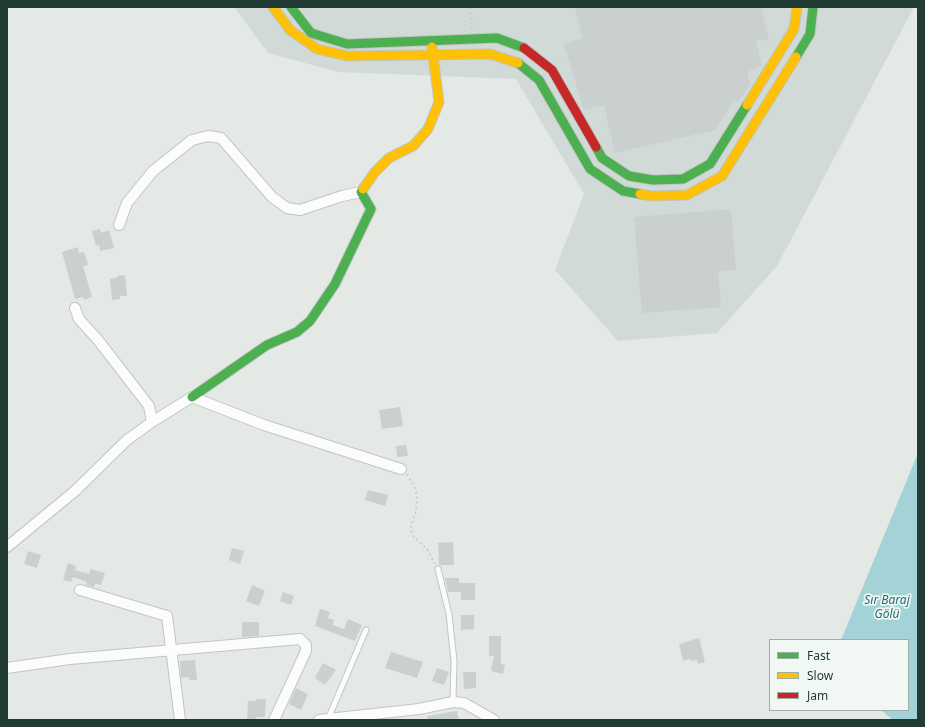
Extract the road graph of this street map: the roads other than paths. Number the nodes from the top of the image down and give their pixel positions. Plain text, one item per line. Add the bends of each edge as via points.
1 (273, 7) edge
2 (291, 7) edge
3 (797, 7) edge
4 (813, 7) edge
5 (431, 41) junction
6 (433, 55) junction
7 (361, 192) junction
8 (119, 225) dead end
9 (75, 308) dead end
10 (192, 397) junction
11 (152, 422) junction
12 (401, 469) road end
13 (7, 547) edge
14 (438, 569) road end
15 (80, 590) dead end
16 (366, 630) dead end
17 (173, 649) junction
18 (7, 668) edge
19 (453, 702) junction
20 (323, 719) edge
21 (180, 720) edge
22 (274, 720) edge
23 (494, 720) edge

1 - 6 street via 290,30 318,49 346,56
2 - 5 street via 311,33 347,44
3 - 5 street via 794,29 710,164 683,179 653,180 629,176 602,158 552,70 528,50 497,38
4 - 6 street via 810,34 722,176 687,195 652,196 623,191 590,169 539,80 517,62 490,54
5 - 6 street
6 - 7 street via 439,102 428,129 413,146 389,158
7 - 8 street via 300,210 287,208 272,197 221,138 208,136 192,140 153,171 127,203
7 - 10 street via 371,209 335,284 310,321 297,332 267,345
9 - 11 street via 79,319 149,406
10 - 11 street
10 - 12 street via 264,425
11 - 13 street via 127,440 75,490
14 - 19 lane via 449,614 454,661
15 - 17 street via 167,616
16 - 20 lane
17 - 18 street
17 - 21 street
17 - 22 street via 303,640 306,651
19 - 20 street via 419,709
19 - 23 street via 464,703

